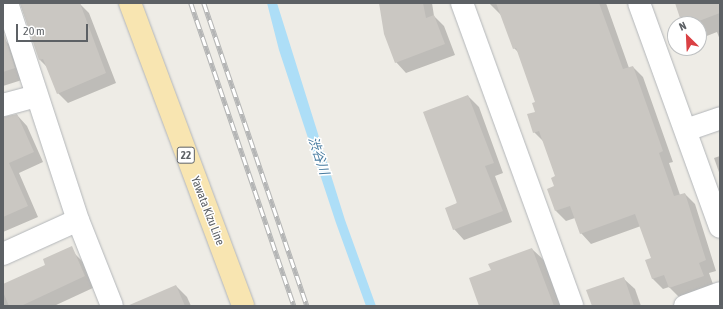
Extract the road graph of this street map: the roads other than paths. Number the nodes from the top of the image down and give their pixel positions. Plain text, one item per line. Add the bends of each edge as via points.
1 (6, 3) edge
2 (130, 3) edge
3 (462, 3) edge
4 (639, 3) edge
5 (36, 96) junction
6 (3, 105) edge
7 (720, 118) edge
8 (686, 130) junction
9 (78, 220) junction
10 (720, 227) edge
11 (3, 254) edge
12 (720, 293) edge
13 (112, 306) edge
14 (243, 306) edge
15 (572, 306) edge
16 (685, 306) edge

1 - 5 street
2 - 14 main road, Yawata Kizu Line / 22
3 - 15 street
4 - 8 street
5 - 6 street
5 - 9 street
7 - 8 street
8 - 10 street
9 - 11 street
9 - 13 street
12 - 16 street

